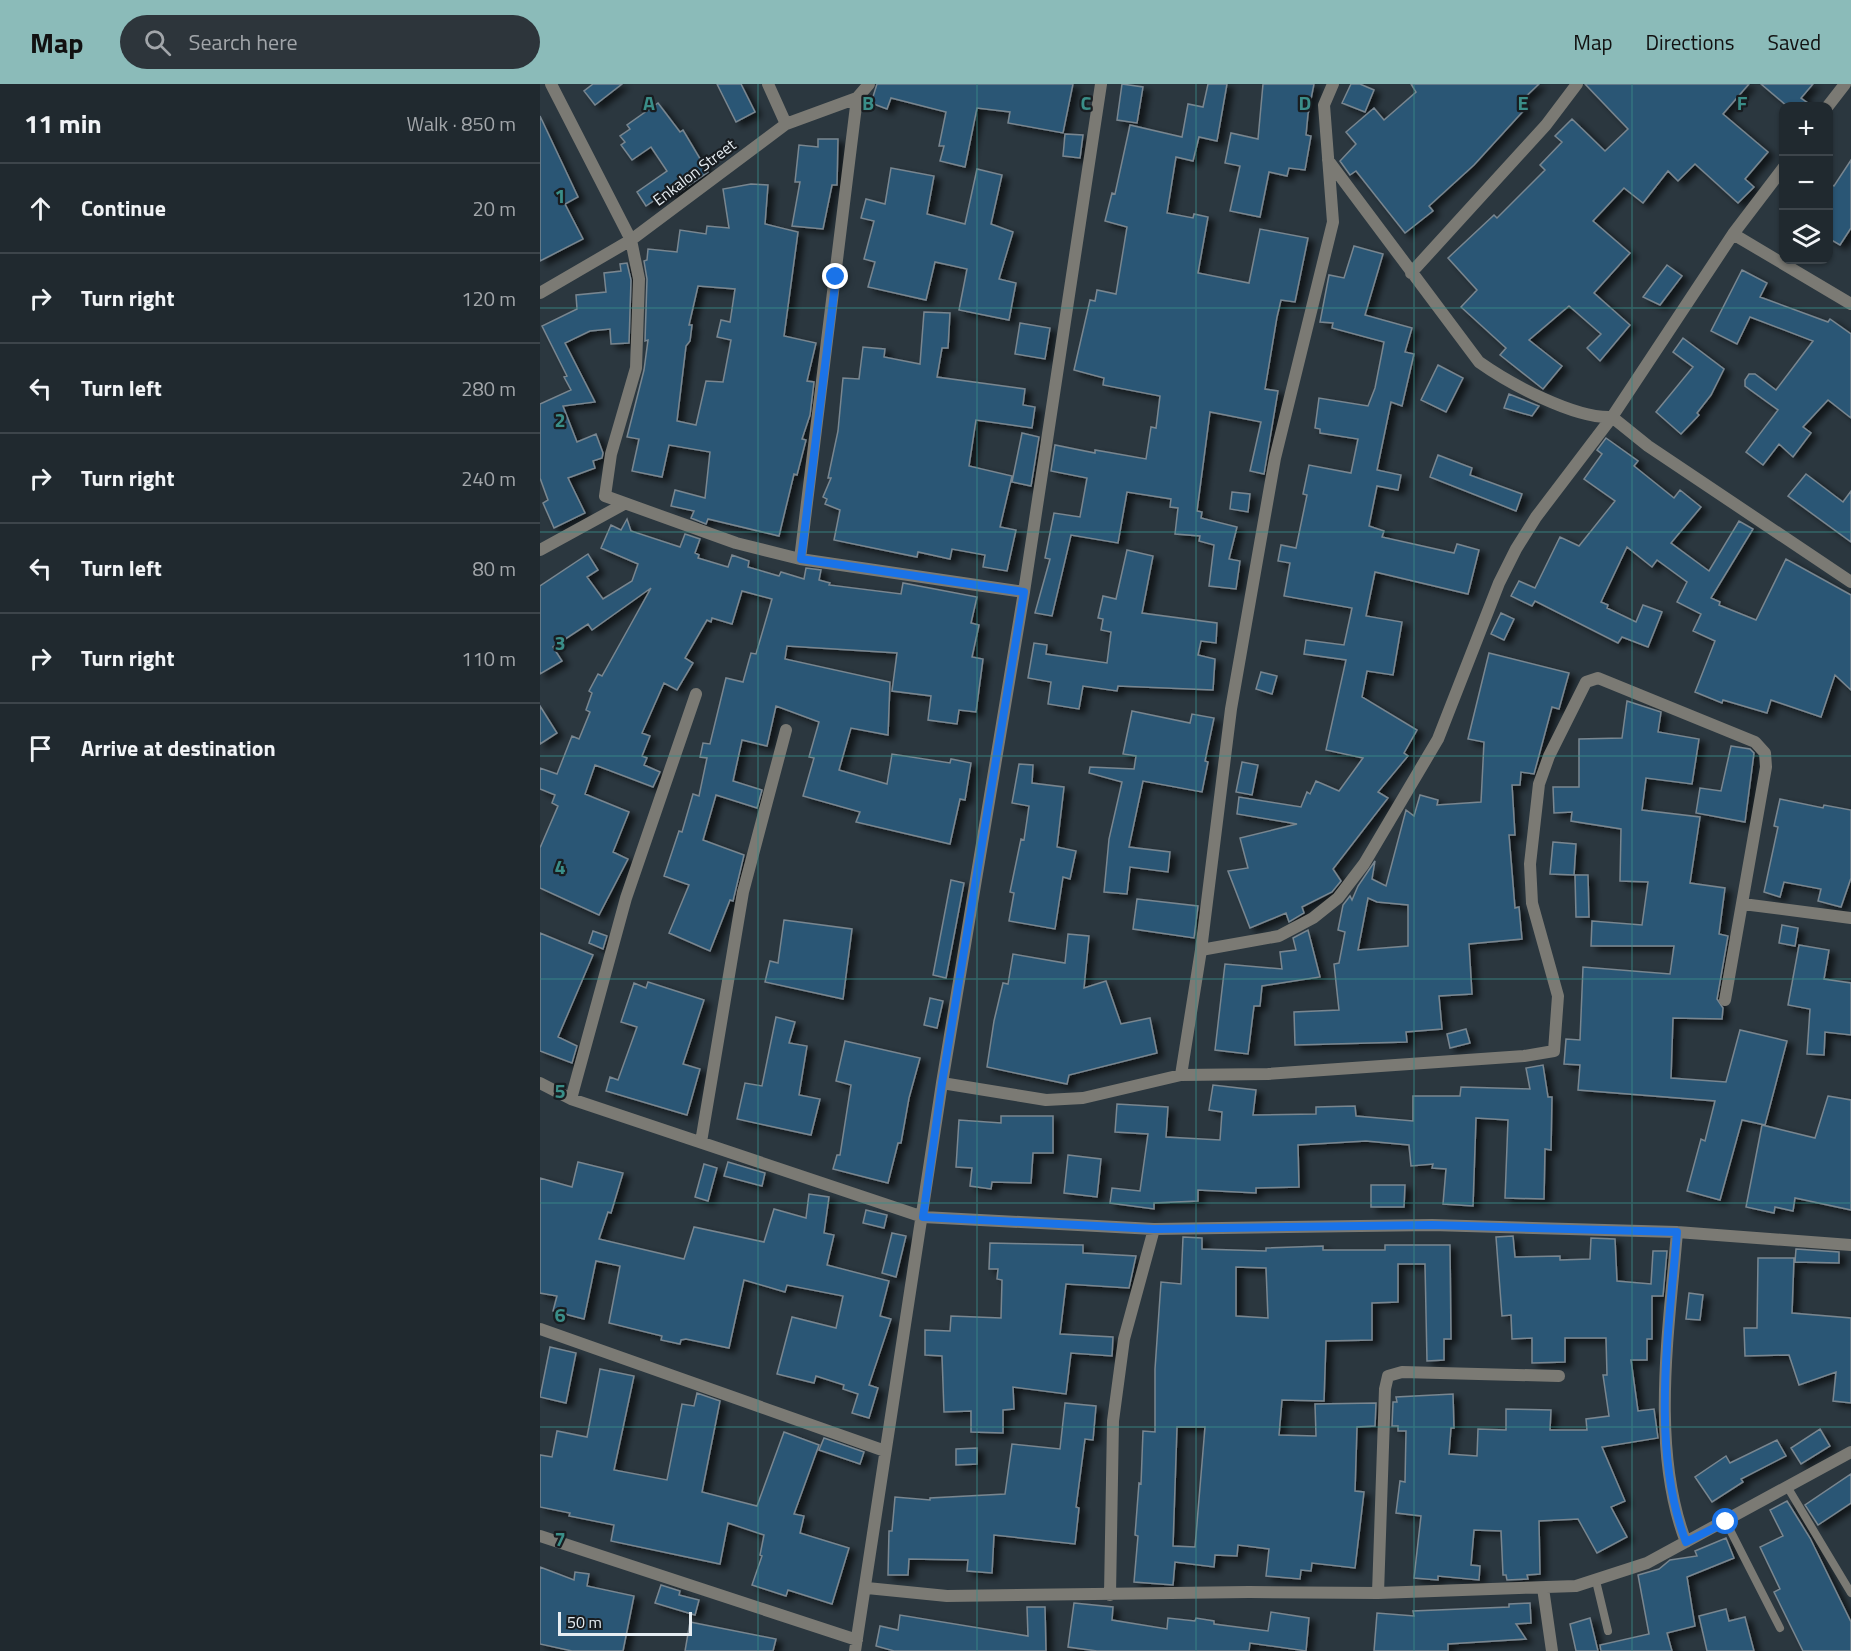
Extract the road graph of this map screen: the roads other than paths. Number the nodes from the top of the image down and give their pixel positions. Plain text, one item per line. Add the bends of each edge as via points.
1 (551, 84) edge
2 (768, 84) edge
3 (869, 84) edge
4 (1101, 84) edge
5 (1333, 84) edge
6 (1577, 84) edge
7 (1845, 84) edge
8 (857, 98) junction
9 (1831, 102) edge
10 (786, 124) junction
11 (1327, 159) junction
12 (1779, 174) edge
13 (1733, 234) junction
14 (631, 240) junction
15 (1411, 273) junction
16 (540, 293) edge
17 (1851, 304) edge
18 (1612, 417) junction
19 (624, 504) junction
20 (540, 550) edge
21 (801, 559) junction
22 (1851, 582) edge
23 (1024, 592) junction
24 (696, 694) dead end
25 (786, 730) dead end
26 (1743, 904) junction
27 (1851, 918) edge
28 (1201, 950) junction
29 (1725, 1000) dead end
30 (1181, 1075) junction
31 (540, 1083) edge
32 (942, 1083) junction
33 (571, 1099) junction
34 (701, 1142) junction
35 (923, 1217) junction
36 (1154, 1229) junction
37 (1677, 1232) junction
38 (1851, 1245) edge
39 (540, 1329) edge
40 (1559, 1376) dead end
41 (885, 1451) junction
42 (1851, 1452) edge
43 (1788, 1488) junction
44 (1726, 1522) junction
45 (540, 1536) edge
46 (1686, 1542) junction
47 (1596, 1581) junction
48 (867, 1588) junction
49 (1544, 1588) junction
50 (1378, 1593) junction
51 (1851, 1593) edge
52 (1110, 1595) junction
53 (1780, 1628) dead end
54 (1608, 1631) dead end
55 (856, 1646) edge
56 (1552, 1651) edge

1 - 14 street
2 - 10 street
3 - 8 street, Enkalon Street
4 - 23 street
5 - 11 street via 1324,105
6 - 15 street via 1546,125
7 - 9 street
8 - 10 street, Enkalon Street
8 - 21 street
10 - 14 street, Enkalon Street
11 - 15 street
11 - 28 street via 1333,222 1275,458 1231,709
12 - 13 street
13 - 17 street
13 - 18 street
14 - 16 street, Enkalon Street
14 - 19 street via 639,279 638,351 611,454 605,496
15 - 18 street via 1465,346 1498,376 1578,413
18 - 22 street via 1648,446
18 - 28 street via 1516,549 1498,583 1438,738 1364,864 1338,898 1313,918 1279,936
19 - 20 street
19 - 21 street via 736,543
21 - 23 street
23 - 32 street
24 - 33 street via 626,898
25 - 34 street via 743,892
26 - 27 street
26 - 29 street
26 - 30 street via 1766,768 1765,753 1755,742 1592,678 1586,682 1549,756 1539,784 1530,864 1532,903 1558,996 1554,1051 1268,1074
28 - 30 street
30 - 32 street via 1083,1098 1046,1100
31 - 33 street
32 - 35 street
33 - 34 street
34 - 35 street
35 - 36 street
35 - 41 street
36 - 37 street via 1432,1225
36 - 52 street via 1124,1339 1113,1421
37 - 38 street
37 - 46 street via 1664,1400 1675,1514
39 - 41 street
40 - 50 street via 1402,1372 1388,1376 1384,1389
41 - 48 street
42 - 43 street
43 - 44 street
43 - 51 lane
44 - 46 street
44 - 53 lane
45 - 55 street
46 - 47 street via 1647,1563
47 - 49 street
47 - 54 lane
48 - 52 street via 947,1596
48 - 55 street
49 - 50 street
49 - 56 street
50 - 52 street

